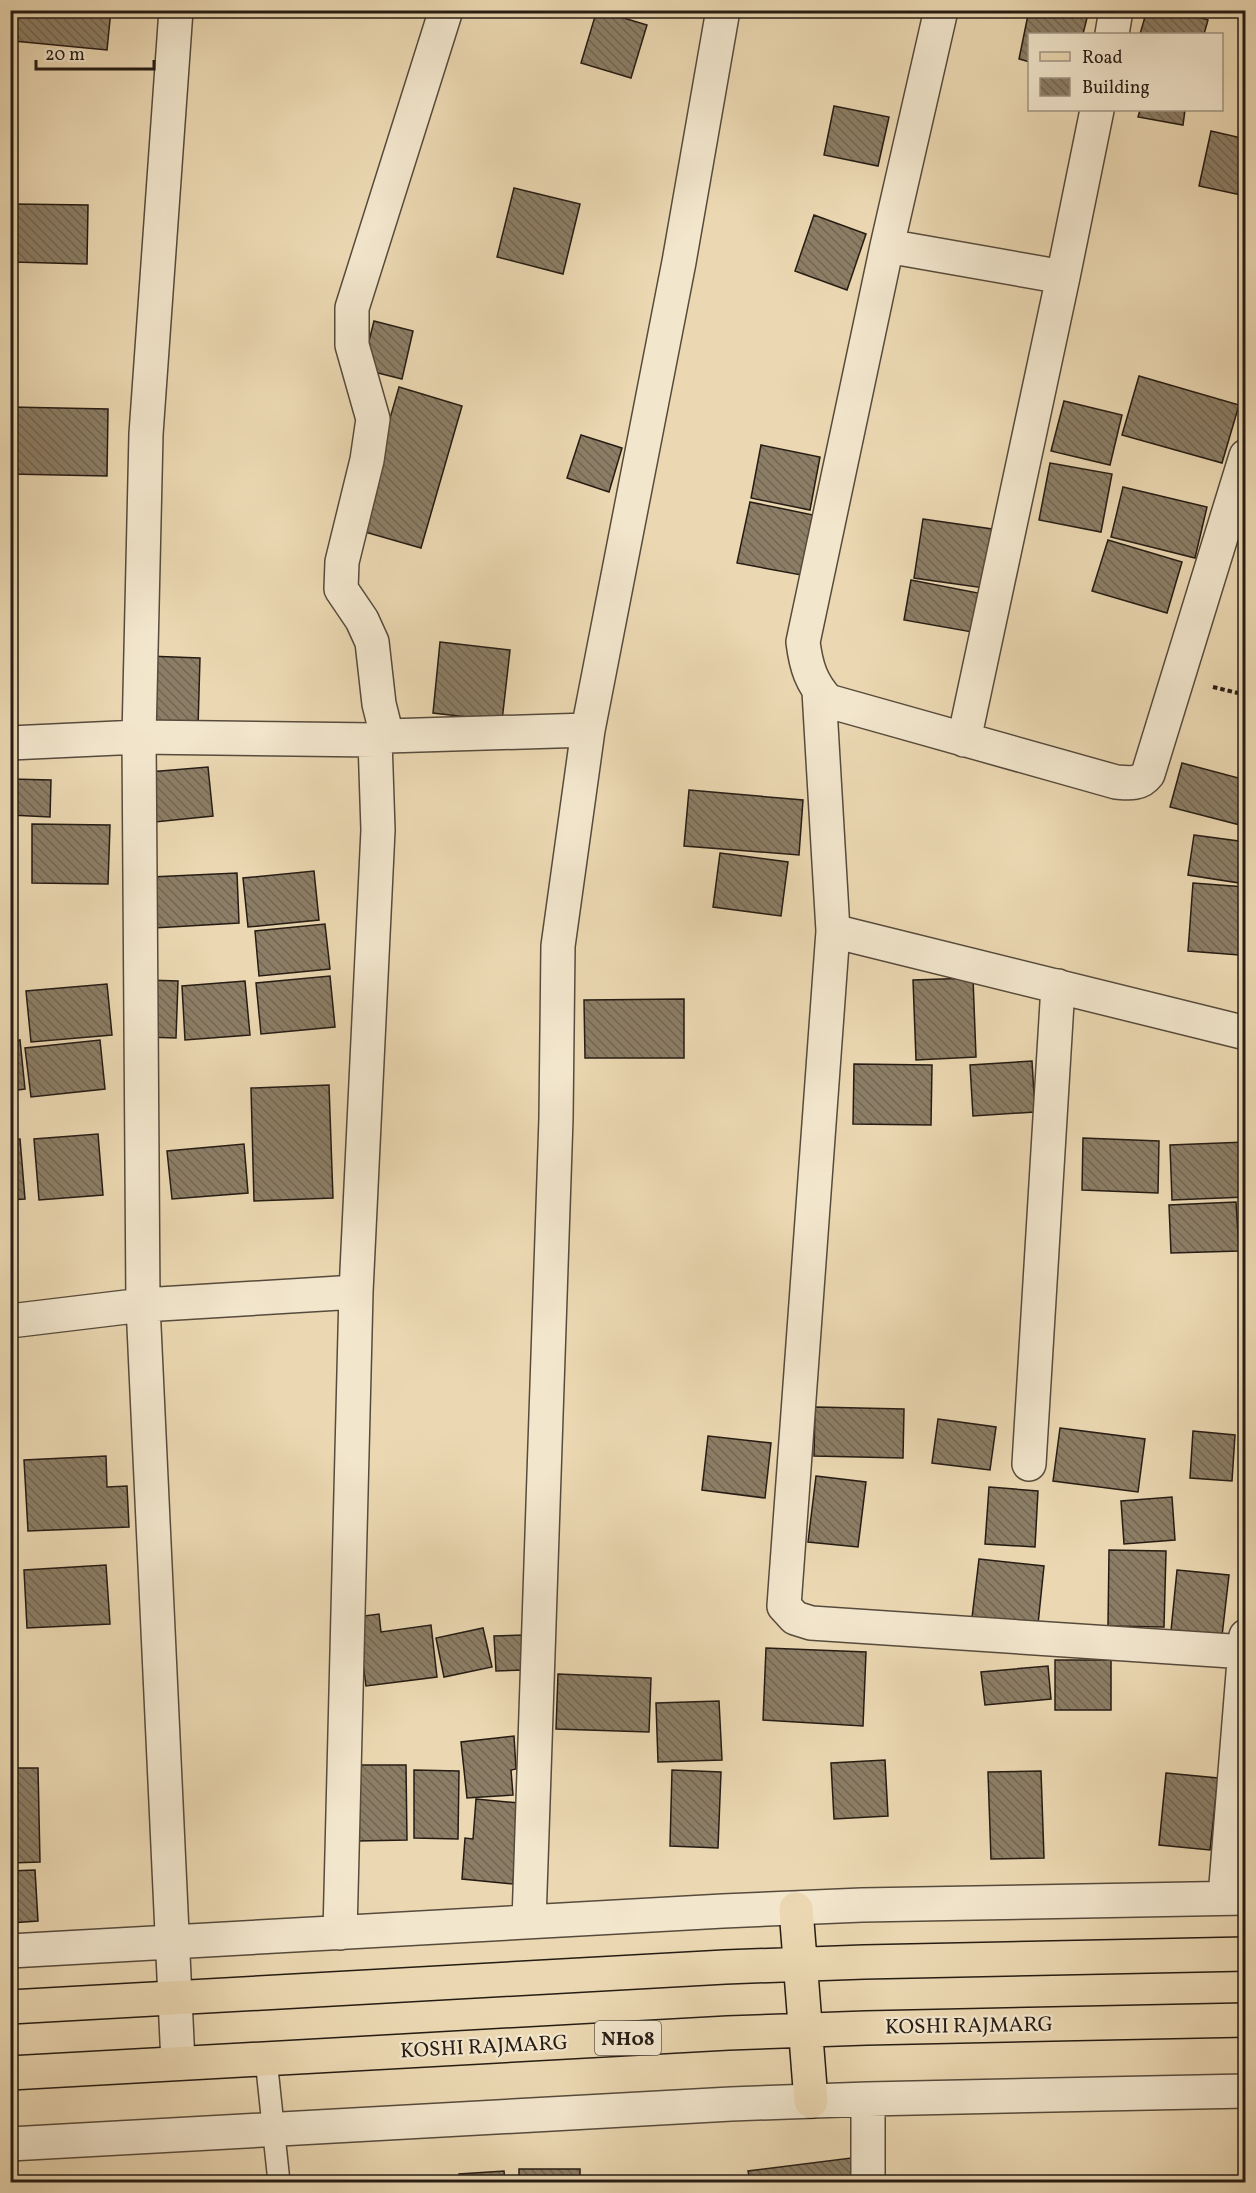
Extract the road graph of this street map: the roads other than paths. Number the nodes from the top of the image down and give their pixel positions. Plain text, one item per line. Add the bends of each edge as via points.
1 (176, 10) edge
2 (446, 10) edge
3 (723, 10) edge
4 (941, 10) edge
5 (1116, 10) edge
6 (1112, 33) edge
7 (1097, 111) edge
8 (887, 246) junction
9 (1063, 277) junction
10 (1245, 456) edge
11 (819, 691) junction
12 (588, 730) junction
13 (139, 736) junction
14 (381, 738) junction
15 (964, 740) junction
16 (10, 743) edge
17 (833, 931) junction
18 (1058, 986) junction
19 (1245, 1032) edge
20 (356, 1292) junction
21 (143, 1305) junction
22 (10, 1321) edge
23 (1029, 1464) dead end
24 (1245, 1646) edge
25 (1235, 1898) edge
26 (796, 1909) junction
27 (529, 1921) junction
28 (340, 1933) junction
29 (172, 1942) junction
30 (10, 1951) edge
31 (1245, 1954) edge
32 (800, 1965) junction
33 (174, 1998) junction
34 (10, 2007) edge
35 (1245, 2020) edge
36 (805, 2030) junction
37 (266, 2059) junction
38 (178, 2063) junction
39 (10, 2073) edge
40 (1245, 2091) edge
41 (868, 2098) junction
42 (811, 2101) junction
43 (273, 2128) junction
44 (10, 2144) edge
45 (279, 2182) edge
46 (868, 2182) edge

1 - 13 street via 146,434
2 - 14 street via 352,308 352,345 373,419 342,562 341,589 372,642
3 - 12 street via 679,262
4 - 8 street
5 - 6 street
7 - 9 street
8 - 9 street
8 - 11 street via 803,642 810,678
9 - 15 street
10 - 15 street via 1145,778 1131,783 1116,782
11 - 15 street via 828,701
11 - 17 street
12 - 14 street
12 - 27 street via 558,946 556,1118
13 - 14 street
13 - 16 street
13 - 21 street
14 - 20 street
17 - 18 street
17 - 24 street via 784,1606 795,1618 811,1623
18 - 19 street
18 - 23 street
20 - 21 street
20 - 28 street
21 - 22 street
21 - 29 street
24 - 25 street
25 - 26 street
26 - 27 street
26 - 32 main road
27 - 28 street
28 - 29 street
29 - 30 street
29 - 33 street
31 - 32 main road
32 - 33 main road
32 - 36 main road
33 - 34 main road
33 - 38 street
35 - 36 main road, KOSHI RAJMARG / NH08
36 - 37 main road, KOSHI RAJMARG / NH08
36 - 42 main road
37 - 38 main road, KOSHI RAJMARG / NH08
37 - 43 lane
38 - 39 main road, KOSHI RAJMARG / NH08
40 - 41 street
41 - 42 street
41 - 46 street
42 - 43 street
43 - 44 street
43 - 45 lane

